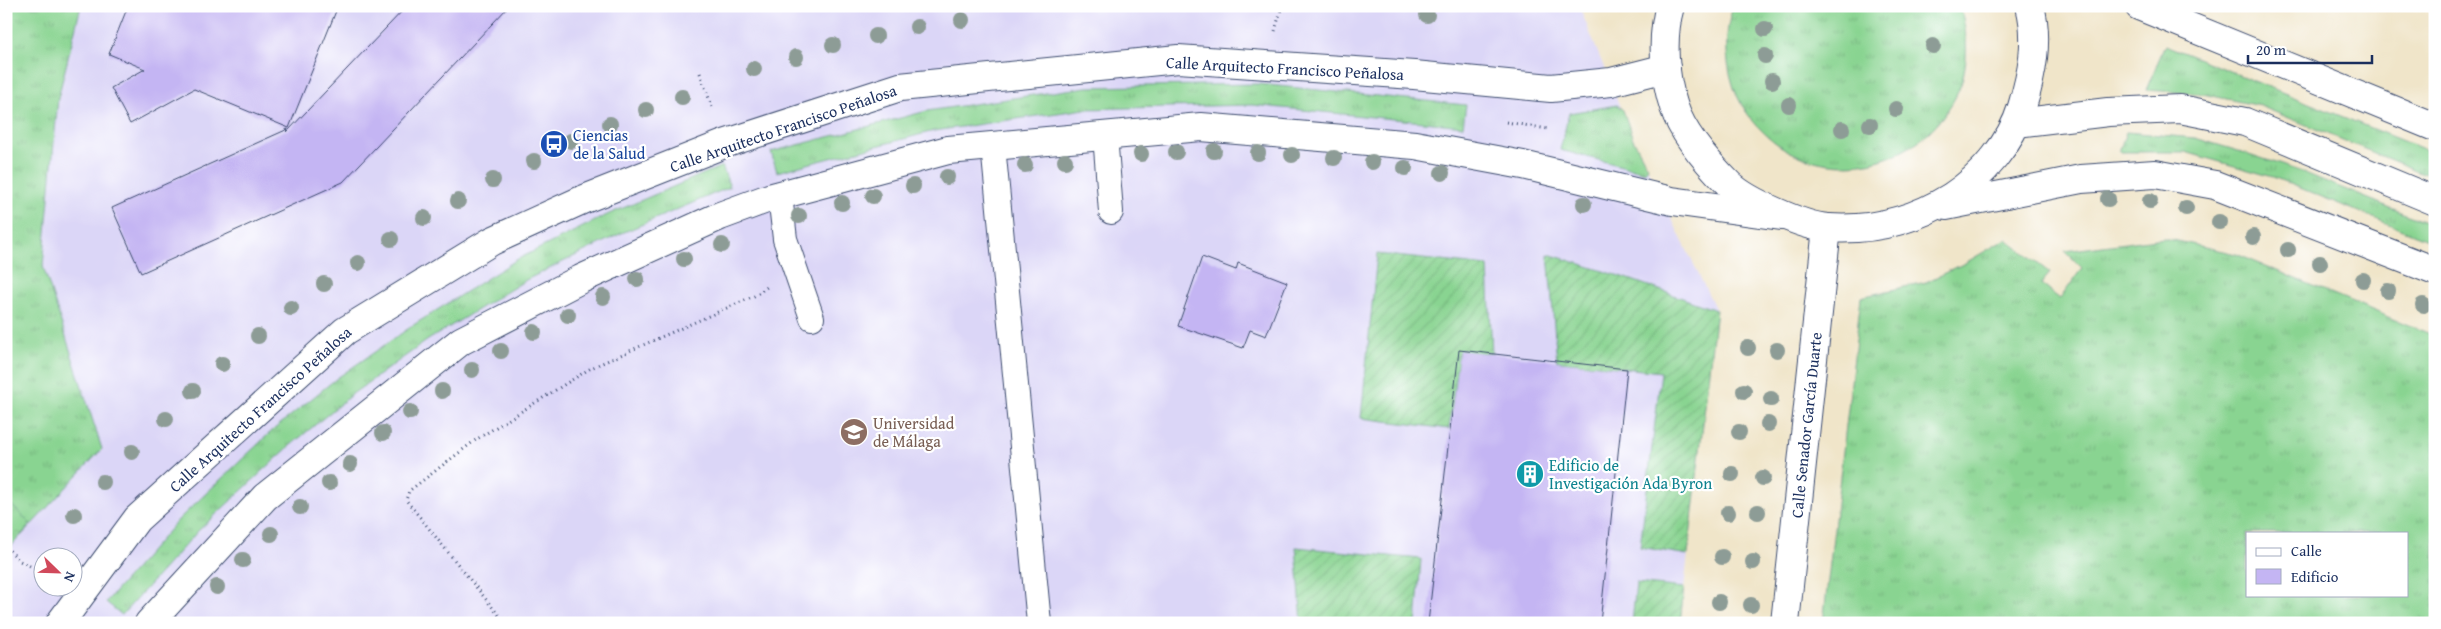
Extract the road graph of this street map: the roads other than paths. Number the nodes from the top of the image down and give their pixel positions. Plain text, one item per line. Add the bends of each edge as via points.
1 (1670, 6) edge
2 (2030, 6) edge
3 (2139, 6) edge
4 (1666, 68) junction
5 (2017, 123) junction
6 (2435, 127) edge
7 (1105, 135) junction
8 (992, 146) junction
9 (780, 196) junction
10 (2435, 201) edge
11 (1930, 210) junction
12 (1111, 212) dead end
13 (1781, 216) junction
14 (1827, 228) junction
15 (2435, 271) edge
16 (812, 318) dead end
17 (60, 623) edge
18 (149, 623) edge
19 (1039, 623) edge
20 (1785, 623) edge

1 - 4 street via 1665,24
2 - 5 street via 2033,19 2032,72
3 - 6 street
4 - 13 street via 1674,108 1691,140 1730,185
4 - 17 street, Calle Arquitecto Francisco Peñalosa via 1611,82 1551,88 1178,59 900,87 724,144 582,200 492,241 345,331 137,519
5 - 10 street via 2108,112 2180,109 2245,122
5 - 11 street via 1995,157 1967,187
7 - 8 street
7 - 12 lane
7 - 13 street via 1201,127 1414,145 1523,165 1672,201
8 - 9 street via 948,150
8 - 19 lane
9 - 16 lane via 785,239
9 - 18 street via 720,216 581,279 461,342 265,497
11 - 14 street via 1890,224
11 - 15 street via 2080,178 2155,174 2215,185
13 - 14 street
14 - 20 street, Calle Senador García Duarte

